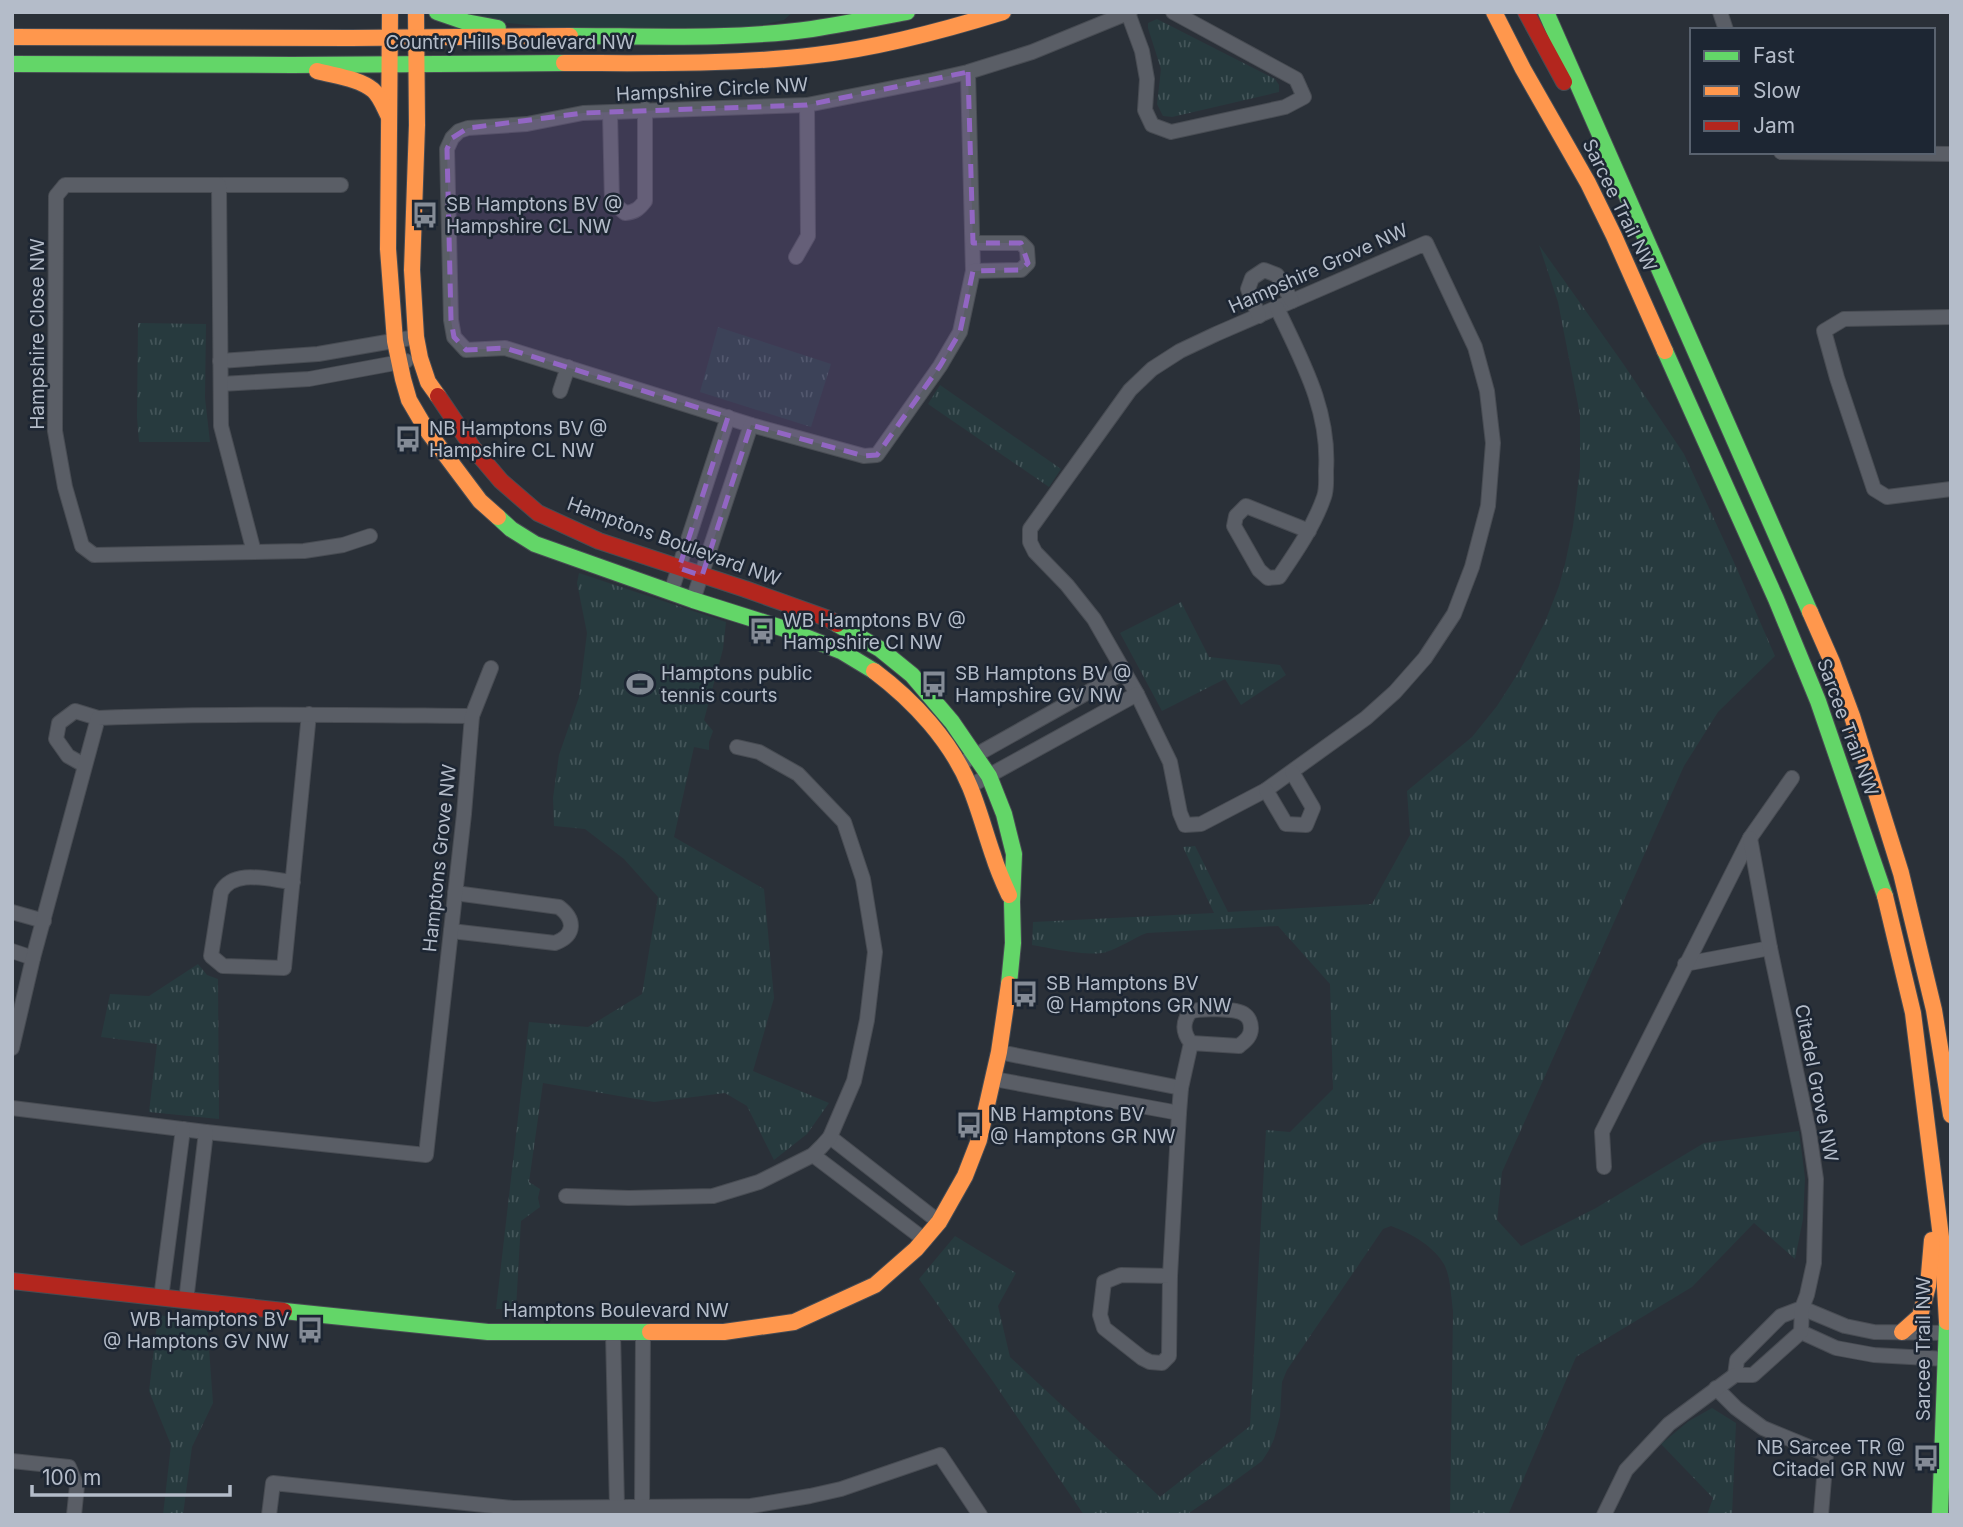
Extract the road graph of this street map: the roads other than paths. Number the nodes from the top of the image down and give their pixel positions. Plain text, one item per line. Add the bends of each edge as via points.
1 (390, 12) edge
2 (416, 12) edge
3 (437, 12) edge
4 (907, 12) edge
5 (1003, 12) edge
6 (1173, 12) edge
7 (1494, 12) edge
8 (1526, 12) edge
9 (1546, 12) edge
10 (1129, 13) edge
11 (558, 36) junction
12 (12, 37) edge
13 (390, 37) junction
14 (416, 37) junction
15 (12, 64) edge
16 (390, 64) junction
17 (416, 64) junction
18 (292, 65) junction
19 (968, 72) junction
20 (807, 105) junction
21 (645, 109) junction
22 (610, 113) junction
23 (389, 117) junction
24 (1593, 122) junction
25 (219, 185) junction
26 (341, 185) dead end
27 (973, 243) junction
28 (796, 257) dead end
29 (974, 271) junction
30 (1292, 301) junction
31 (1277, 308) junction
32 (1259, 316) junction
33 (1951, 317) edge
34 (416, 337) junction
35 (395, 341) junction
36 (420, 358) junction
37 (220, 361) junction
38 (399, 363) junction
39 (568, 367) junction
40 (220, 384) junction
41 (559, 391) dead end
42 (728, 417) junction
43 (751, 425) junction
44 (1951, 489) edge
45 (1309, 531) junction
46 (370, 536) dead end
47 (254, 552) junction
48 (679, 568) junction
49 (702, 576) junction
50 (671, 592) junction
51 (693, 600) junction
52 (491, 668) dead end
53 (1124, 672) junction
54 (1136, 694) junction
55 (309, 714) junction
56 (472, 716) junction
57 (98, 718) junction
58 (737, 747) dead end
59 (976, 754) junction
60 (84, 765) junction
61 (959, 766) junction
62 (1292, 772) junction
63 (989, 776) junction
64 (1792, 778) dead end
65 (970, 786) junction
66 (1266, 790) junction
67 (1750, 838) junction
68 (293, 882) junction
69 (455, 893) junction
70 (1012, 902) junction
71 (12, 912) edge
72 (44, 921) junction
73 (451, 931) junction
74 (1770, 948) junction
75 (12, 951) edge
76 (33, 958) junction
77 (1685, 964) junction
78 (1191, 1043) junction
79 (12, 1048) edge
80 (999, 1052) junction
81 (994, 1079) junction
82 (1181, 1088) junction
83 (12, 1108) edge
84 (1179, 1113) junction
85 (1951, 1115) edge
86 (183, 1129) junction
87 (206, 1132) junction
88 (830, 1137) junction
89 (813, 1155) junction
90 (1604, 1167) dead end
91 (566, 1196) dead end
92 (1936, 1208) junction
93 (939, 1222) junction
94 (925, 1240) junction
95 (1170, 1276) junction
96 (12, 1280) edge
97 (161, 1298) junction
98 (186, 1301) junction
99 (1802, 1308) junction
100 (1801, 1332) junction
101 (1902, 1332) junction
102 (643, 1333) junction
103 (1949, 1333) edge
104 (613, 1334) junction
105 (1948, 1359) edge
106 (1735, 1375) junction
107 (1716, 1388) junction
108 (12, 1461) edge
109 (617, 1507) junction
110 (642, 1507) junction
111 (751, 1510) edge
112 (513, 1511) edge
113 (74, 1515) edge
114 (269, 1515) edge
115 (980, 1515) edge
116 (1604, 1515) edge
117 (1821, 1515) edge
118 (1940, 1515) edge

1 - 13 main road, Hamptons Boulevard NW
2 - 14 main road, Hamptons Boulevard NW
3 - 11 main road via 466,22
4 - 11 main road, Country Hills Boulevard NW via 779,32
5 - 17 main road, Country Hills Boulevard NW via 871,46 792,58
6 - 10 street via 1296,79 1304,97 1285,107 1171,132 1152,125 1145,110 1147,79 1142,51
7 - 92 main road, Sarcee Trail NW via 1614,236 1818,701 1882,884 1913,1013
8 - 24 main road via 1566,87
9 - 24 main road, Sarcee Trail NW
10 - 19 street
11 - 14 main road, Country Hills Boulevard NW
12 - 13 main road, Country Hills Boulevard NW
13 - 14 main road, Country Hills Boulevard NW
13 - 16 main road, Hamptons Boulevard NW
14 - 17 main road, Hamptons Boulevard NW
15 - 18 main road, Country Hills Boulevard NW
16 - 17 main road, Country Hills Boulevard NW
16 - 18 main road, Country Hills Boulevard NW
16 - 23 main road, Hamptons Boulevard NW
17 - 34 main road, Hamptons Boulevard NW via 412,270
18 - 23 main road via 372,90
19 - 20 street, Hampshire Circle NW
19 - 27 street, Hampshire Circle NW
20 - 21 street, Hampshire Circle NW
20 - 28 street via 808,236
21 - 22 street, Hampshire Circle NW
21 - 22 street via 645,201 625,213 612,202
22 - 39 street, Hampshire Circle NW via 468,128 458,131 447,149 454,337 466,350 505,348
23 - 35 main road, Hamptons Boulevard NW via 388,250
24 - 85 main road, Sarcee Trail NW via 1852,716 1904,885 1934,1010
25 - 26 street, Hampshire Close NW
25 - 37 street
25 - 47 street, Hampshire Close NW via 65,185 56,196 55,431 82,546 94,555
27 - 29 street, Hampshire Circle NW
27 - 29 street via 1021,243 1027,249 1028,263 1021,270
29 - 43 street, Hampshire Circle NW via 960,332 877,455 864,456
30 - 31 street, Hampshire Grove NW
30 - 32 street via 1277,275 1264,270 1252,278 1248,289
30 - 62 street, Hampshire Grove NW via 1426,243 1475,346 1487,391 1493,443 1488,506 1454,614 1395,692
31 - 32 street, Hampshire Grove NW
31 - 45 street via 1322,414 1325,495
32 - 53 street, Hampshire Grove NW via 1180,351 1152,369 1130,390 1030,529 1035,552 1094,619
33 - 44 street via 1844,318 1824,331 1874,489 1886,496
34 - 35 street
34 - 36 main road, Hamptons Boulevard NW
35 - 37 street via 318,354
35 - 38 main road, Hamptons Boulevard NW
36 - 38 street
36 - 48 main road, Hamptons Boulevard NW via 428,382 473,447 501,481 538,513 599,541
37 - 40 street
38 - 40 street via 309,379
38 - 50 main road, Hamptons Boulevard NW via 409,400 426,429 480,501 511,529 535,544
39 - 41 street
39 - 42 street, Hampshire Circle NW
40 - 47 street via 221,426
42 - 43 street, Hampshire Circle NW
42 - 48 street
43 - 49 street
45 - 45 street via 1246,506 1234,526 1268,578 1279,577
46 - 47 street, Hampshire Close NW via 304,551
48 - 49 main road, Hamptons Boulevard NW
48 - 50 street
49 - 51 street
49 - 59 main road, Hamptons Boulevard NW via 829,619 880,649 912,676
50 - 51 main road, Hamptons Boulevard NW
51 - 61 main road, Hamptons Boulevard NW via 796,633 841,651 874,671 938,732
52 - 56 street, Hamptons Grove NW
53 - 54 street, Hampshire Grove NW
53 - 59 street
54 - 63 street
54 - 66 street, Hampshire Grove NW via 1170,762 1185,825 1201,824
55 - 56 street
55 - 57 street
55 - 68 street
56 - 69 street, Hamptons Grove NW
57 - 60 street
57 - 60 street via 75,711 59,723 56,739 68,755
58 - 88 street via 759,752 797,774 844,822 863,879 875,952 867,1020 854,1081
59 - 61 street
59 - 63 main road, Hamptons Boulevard NW
60 - 72 street
61 - 65 main road, Hamptons Boulevard NW
62 - 66 street, Hampshire Grove NW
62 - 66 street via 1313,808 1306,825 1286,824
63 - 65 street
63 - 70 main road, Hamptons Boulevard NW via 1014,854
64 - 67 street
65 - 70 main road, Hamptons Boulevard NW
67 - 74 street, Citadel Grove NW
67 - 77 street
68 - 68 street via 242,877 225,885 220,892 211,956 223,966 285,968
69 - 73 street, Hamptons Grove NW
69 - 73 street via 559,907 571,927 564,939 555,943
70 - 80 main road, Hamptons Boulevard NW via 1013,943
71 - 72 street
72 - 76 street
73 - 87 street, Hamptons Grove NW via 426,1154
74 - 77 street
74 - 99 street, Citadel Grove NW via 1816,1179 1814,1263
75 - 76 street
76 - 79 street
77 - 90 street via 1602,1132
78 - 78 street via 1238,1046 1250,1034 1250,1022 1239,1011 1192,1010 1184,1028
78 - 82 street
80 - 81 main road, Hamptons Boulevard NW
80 - 82 street
81 - 84 street
81 - 93 main road, Hamptons Boulevard NW via 979,1140
82 - 84 street
83 - 86 street, Hamptons Grove NW
84 - 95 street
86 - 87 street, Hamptons Grove NW
86 - 97 street
87 - 98 street
88 - 89 street
88 - 93 street
89 - 91 street via 760,1182 713,1196
89 - 94 street
92 - 101 main road via 1928,1286 1920,1316
92 - 103 main road, Sarcee Trail NW
93 - 94 main road, Hamptons Boulevard NW
94 - 102 main road, Hamptons Boulevard NW via 874,1285 794,1322 724,1332
95 - 95 street via 1121,1275 1104,1282 1100,1315 1104,1328 1150,1362 1162,1363 1169,1356
96 - 97 main road, Hamptons Boulevard NW
97 - 98 main road, Hamptons Boulevard NW
98 - 104 main road, Hamptons Boulevard NW via 488,1332
99 - 100 street, Citadel Grove NW
99 - 101 street via 1874,1332
99 - 106 street via 1781,1317 1737,1360
100 - 105 street via 1836,1348 1874,1355
100 - 106 street via 1753,1375
101 - 103 street
102 - 104 main road, Hamptons Boulevard NW
102 - 110 street
103 - 105 main road, Sarcee Trail NW
104 - 109 street
105 - 118 main road, Sarcee Trail NW
106 - 107 street
107 - 116 street via 1669,1424 1626,1470
107 - 117 street via 1763,1428 1826,1454
108 - 113 street via 69,1467 77,1486
109 - 110 street
109 - 112 street
110 - 111 street
111 - 115 street via 841,1489 940,1455
112 - 114 street via 273,1483

